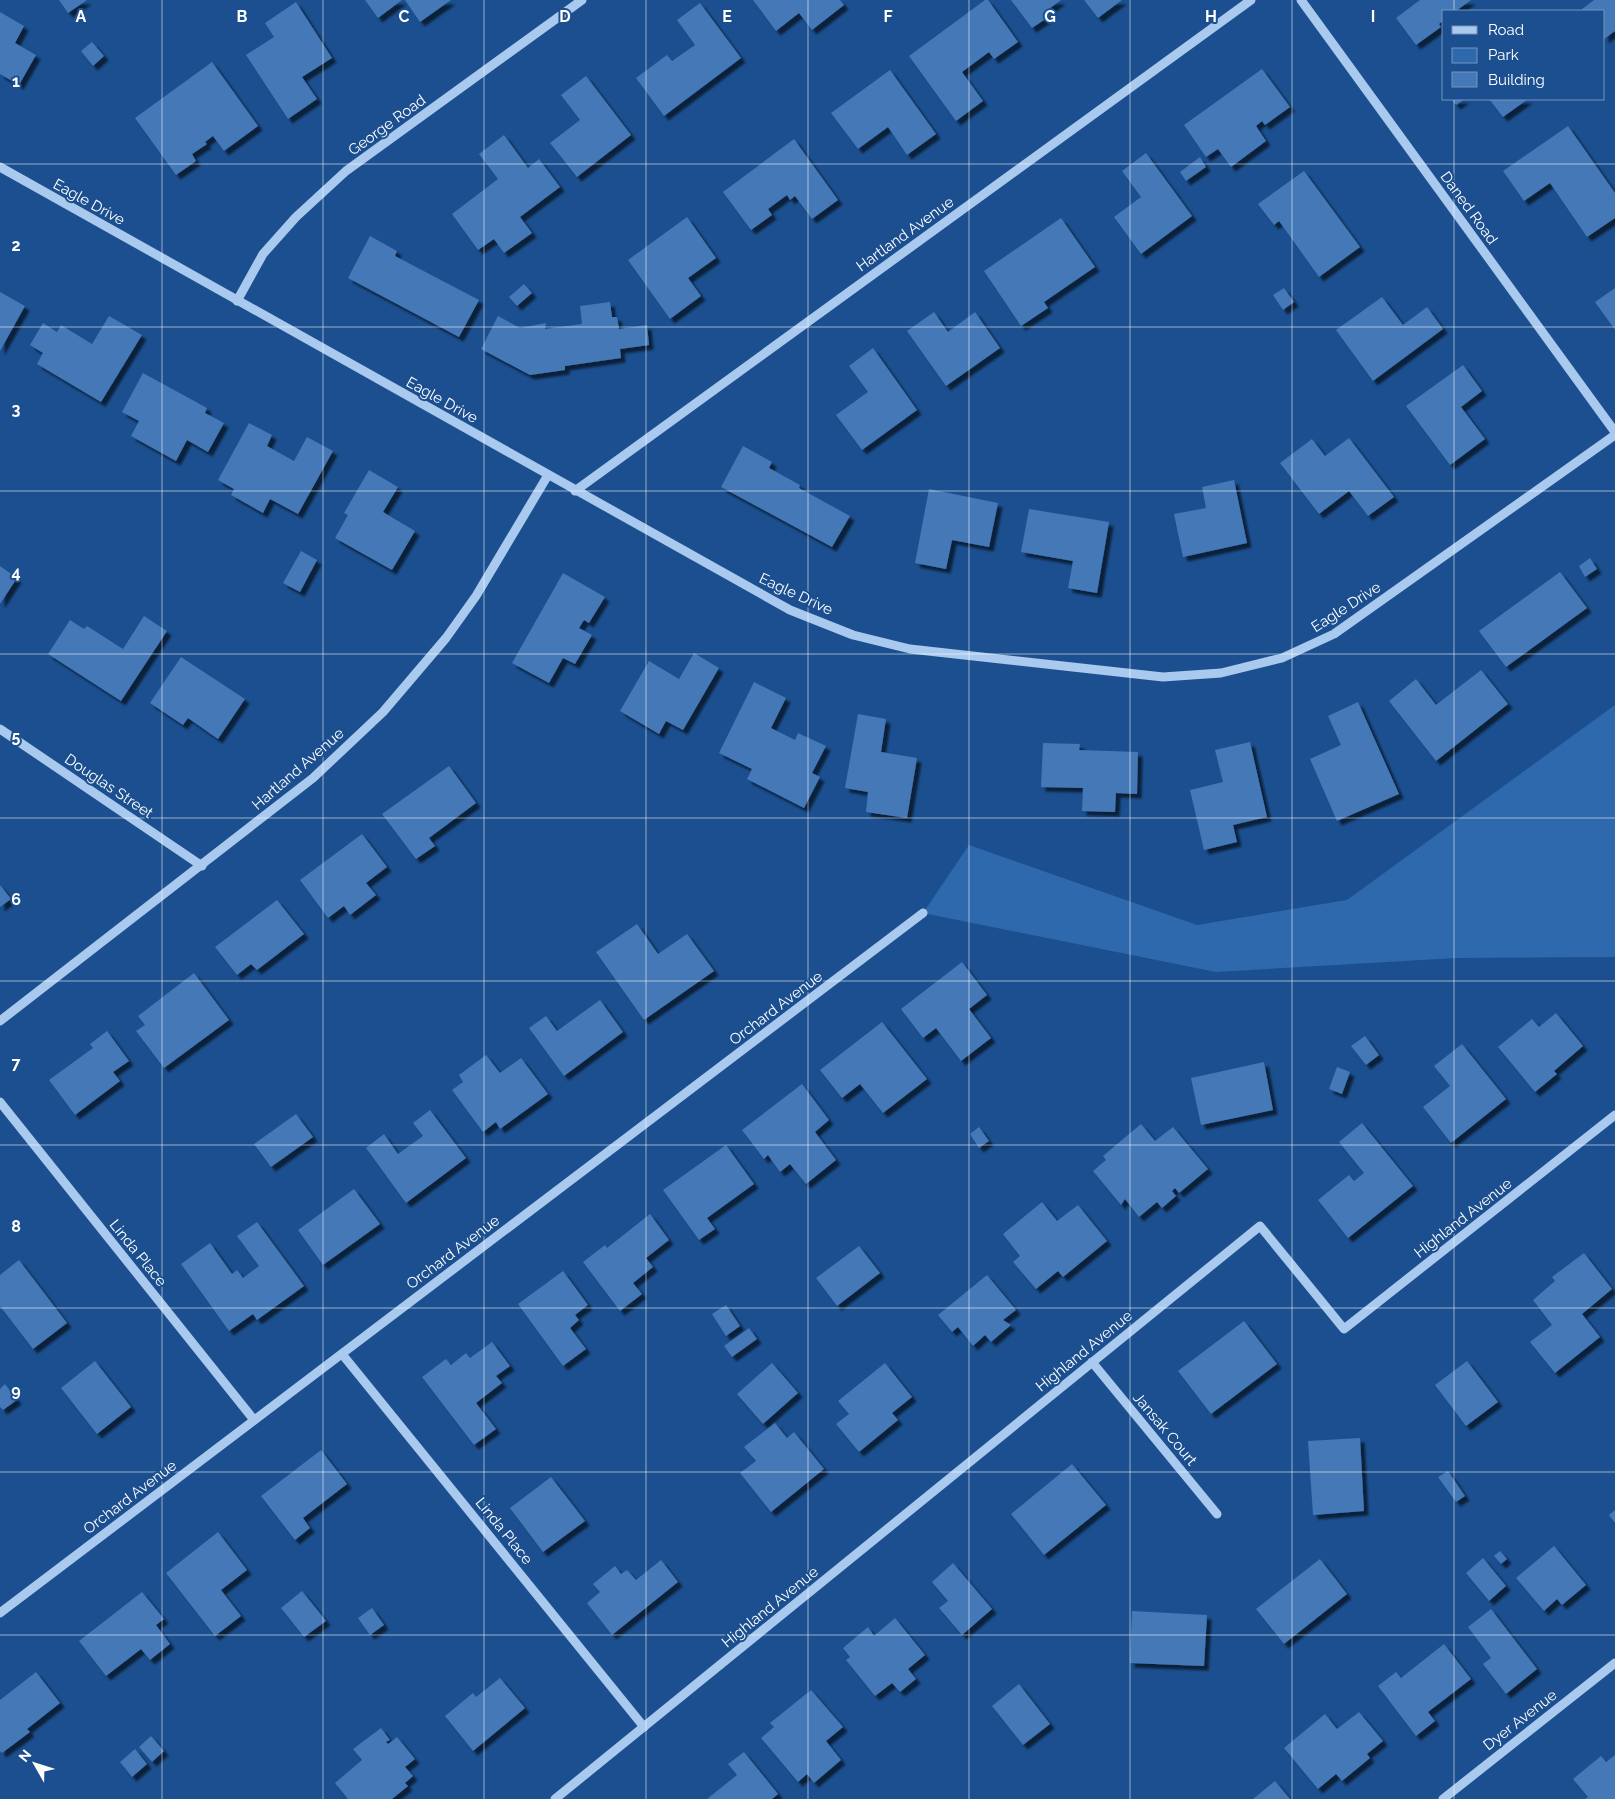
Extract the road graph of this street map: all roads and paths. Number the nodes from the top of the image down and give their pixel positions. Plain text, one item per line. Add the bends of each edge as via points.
1 (582, 0) edge
2 (1252, 0) edge
3 (1301, 0) edge
4 (0, 167) edge
5 (237, 300) junction
6 (1615, 433) edge
7 (548, 475) junction
8 (575, 491) junction
9 (0, 728) edge
10 (202, 866) junction
11 (923, 913) dead end
12 (0, 1021) edge
13 (0, 1102) edge
14 (1615, 1115) edge
15 (342, 1354) junction
16 (1092, 1362) junction
17 (254, 1420) junction
18 (1217, 1514) dead end
19 (0, 1613) edge
20 (1615, 1662) edge
21 (644, 1726) junction
22 (555, 1799) edge
23 (1443, 1799) edge

1 - 5 street, George Road via 346,171 296,217 263,254
2 - 8 street, Hartland Avenue
3 - 6 street, Daned Road
4 - 5 street, Eagle Drive
5 - 7 street, Eagle Drive
6 - 8 street, Eagle Drive via 1334,634 1282,658 1221,674 1163,677 910,649 853,635 790,610
7 - 8 street, Eagle Drive
7 - 10 street, Hartland Avenue via 476,596 446,638 383,712 314,778
9 - 10 street, Douglas Street
10 - 12 street, Hartland Avenue
11 - 15 street, Orchard Avenue
13 - 17 street, Linda Place
14 - 16 street, Highland Avenue via 1344,1329 1260,1226
15 - 17 street, Orchard Avenue
15 - 21 street, Linda Place
16 - 18 street, Jansak Court
16 - 21 street, Highland Avenue
17 - 19 street, Orchard Avenue
20 - 23 street, Dyer Avenue
21 - 22 street, Highland Avenue

